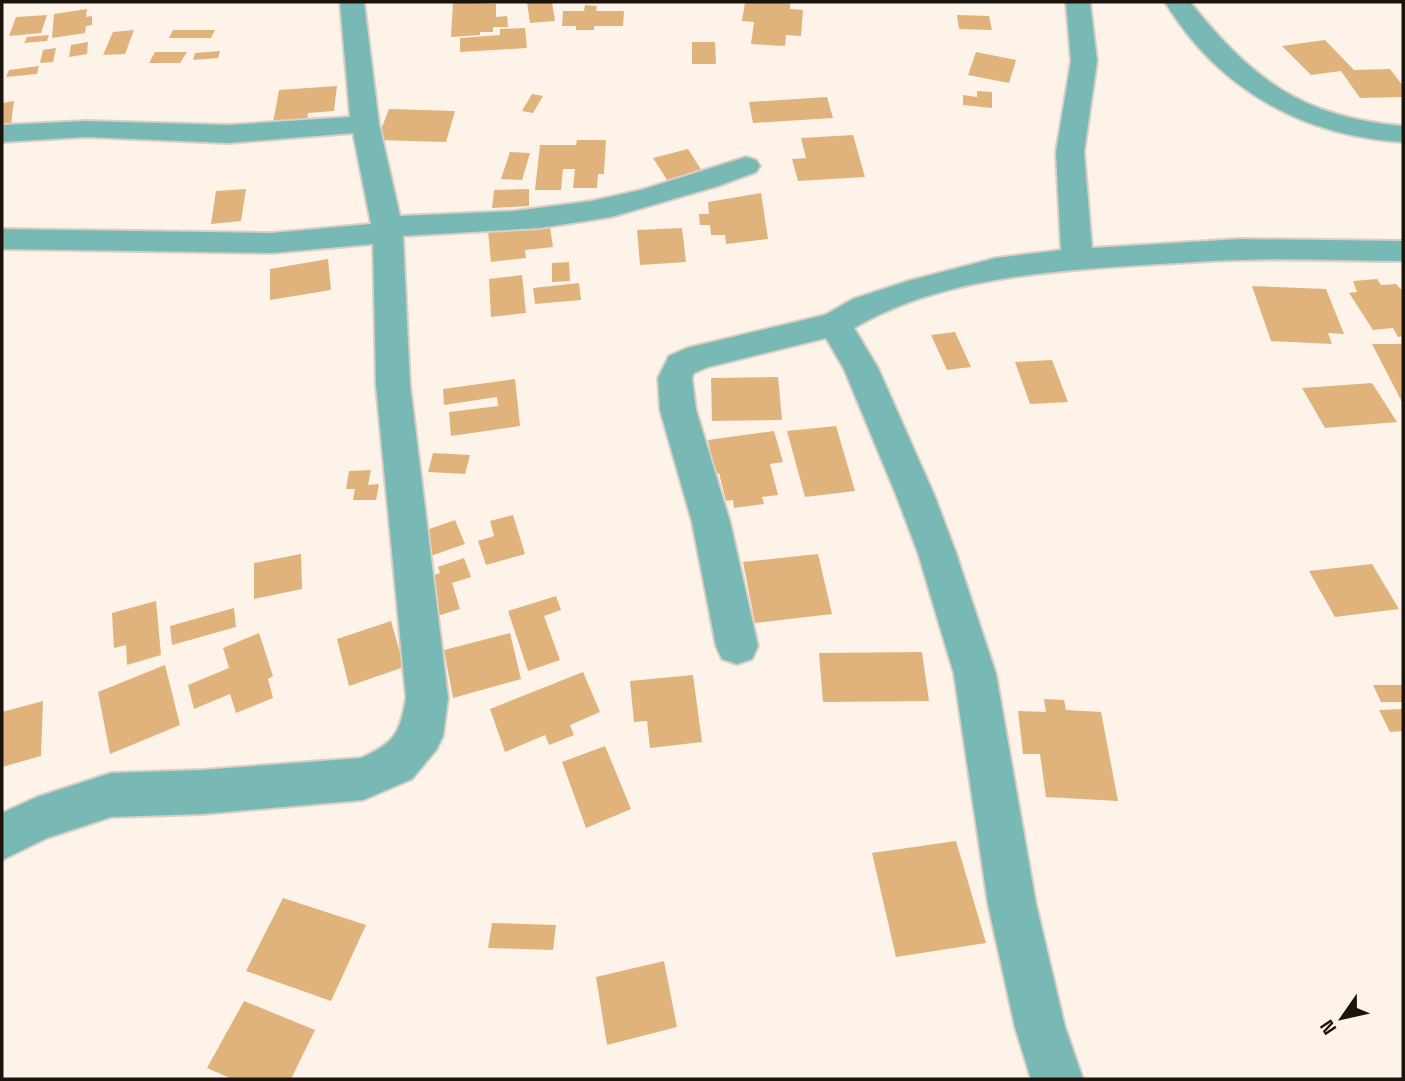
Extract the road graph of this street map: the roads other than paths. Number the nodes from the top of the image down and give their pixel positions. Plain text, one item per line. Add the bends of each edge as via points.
1 (352, 2) edge
2 (1078, 2) edge
3 (1177, 2) edge
4 (365, 124) junction
5 (2, 134) edge
6 (1403, 134) edge
7 (746, 166) dead end
8 (388, 230) junction
9 (2, 239) edge
10 (1403, 250) edge
11 (1077, 259) junction
12 (835, 324) junction
13 (737, 646) dead end
14 (2, 837) edge
15 (1057, 1079) edge

1 - 4 street
2 - 11 street via 1084,61 1070,152
3 - 6 street via 1255,87 1319,120
4 - 5 street via 228,134 86,129
4 - 8 street
7 - 8 street via 680,189 591,211
8 - 9 street via 272,243
8 - 14 street via 393,385 427,698 421,736 396,764 363,779 111,795 37,819
10 - 11 street via 1240,248
11 - 12 street via 996,269 908,292 865,307
12 - 13 street via 699,357 681,365 675,378 678,410 711,522
12 - 15 street via 861,368 916,497 975,674 1012,904 1040,1027

